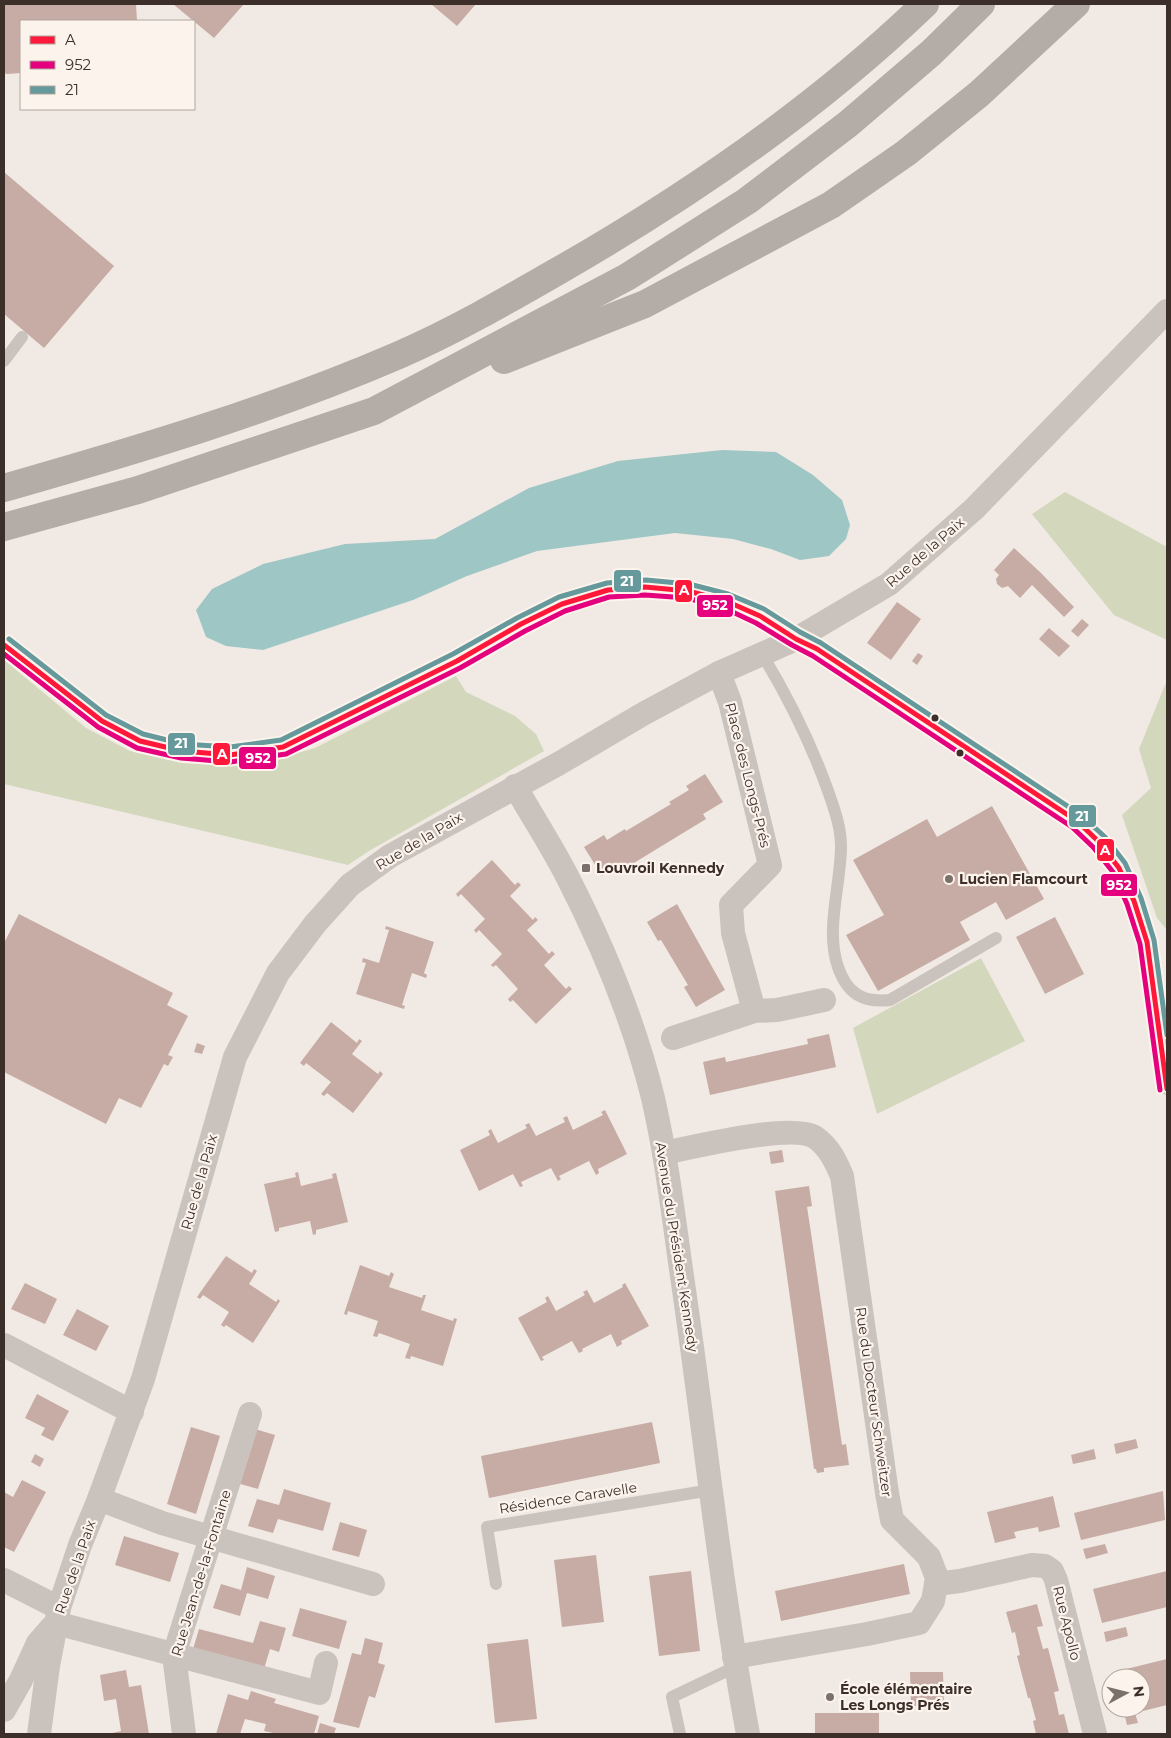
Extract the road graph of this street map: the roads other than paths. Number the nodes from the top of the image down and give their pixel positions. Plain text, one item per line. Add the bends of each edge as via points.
1 (925, 4) edge
2 (981, 4) edge
3 (1076, 4) edge
4 (1167, 311) edge
5 (22, 337) dead end
6 (4, 361) edge
7 (374, 410) junction
8 (4, 488) edge
9 (4, 527) edge
10 (796, 639) junction
11 (4, 645) edge
12 (762, 654) junction
13 (718, 673) junction
14 (515, 786) junction
15 (996, 938) dead end
16 (824, 1000) dead end
17 (754, 1011) junction
18 (673, 1038) dead end
19 (1167, 1090) edge
20 (664, 1153) junction
21 (4, 1345) edge
22 (132, 1412) junction
23 (250, 1414) dead end
24 (711, 1490) junction
25 (99, 1499) junction
26 (211, 1537) junction
27 (4, 1580) edge
28 (373, 1584) dead end
29 (496, 1584) dead end
30 (936, 1584) junction
31 (57, 1616) junction
32 (174, 1655) junction
33 (735, 1662) junction
34 (326, 1663) dead end
35 (12, 1688) edge
36 (44, 1707) junction
37 (4, 1710) edge
38 (39, 1734) edge
39 (51, 1734) edge
40 (184, 1734) edge
41 (680, 1734) edge
42 (748, 1734) edge
43 (1095, 1734) edge

1 - 8 highway via 820,96 731,162 615,238 484,313 401,354 256,410 126,453
2 - 7 highway via 931,53 848,124 747,200 627,277
3 - 7 highway via 979,94 906,153 831,205 645,304
4 - 10 street, Rue de la Paix via 974,509 896,578
5 - 6 lane
7 - 9 highway via 138,490
10 - 11 lane via 760,616 726,601 688,591 645,587 608,590 562,604 457,661 283,747 230,755 182,751 140,741 102,721
10 - 12 street, Rue de la Paix
10 - 19 lane via 817,649 1077,821 1099,842 1119,868 1147,942
12 - 13 street, Rue de la Paix
12 - 15 lane via 788,696 837,815 841,845 833,938 838,966 848,987 862,998 875,1002 890,1000
13 - 14 street, Rue de la Paix
13 - 17 street, Place des Longs-Prés via 730,702 770,865 731,905 733,933
14 - 20 street, Avenue du Président Kennedy via 566,874 622,998 652,1096
14 - 22 street, Rue de la Paix via 390,856 350,885 278,973 236,1057
16 - 17 street via 777,1010
17 - 18 street
20 - 24 street, Avenue du Président Kennedy
20 - 30 street, Rue du Docteur Schweitzer via 750,1136 789,1132 816,1137 831,1153 842,1176 892,1520 929,1557
21 - 22 street
22 - 25 street, Rue de la Paix
23 - 26 street, Rue Jean-de-la-Fontaine
24 - 29 lane, Résidence Caravelle via 487,1527
24 - 33 street, Avenue du Président Kennedy
25 - 26 street
25 - 31 street, Rue de la Paix
26 - 28 street
26 - 32 street, Rue Jean-de-la-Fontaine
27 - 31 street
30 - 33 street via 933,1601 918,1622
30 - 43 street, Rue Apollo via 960,1582 1032,1564 1052,1571
31 - 32 street
31 - 35 street, Rue de la Paix
31 - 36 street
32 - 34 street via 319,1693
32 - 40 street, Rue Jean-de-la-Fontaine
33 - 41 lane via 672,1697
33 - 42 street, Avenue du Président Kennedy
35 - 37 street, Rue de la Paix
36 - 38 street
36 - 39 street

